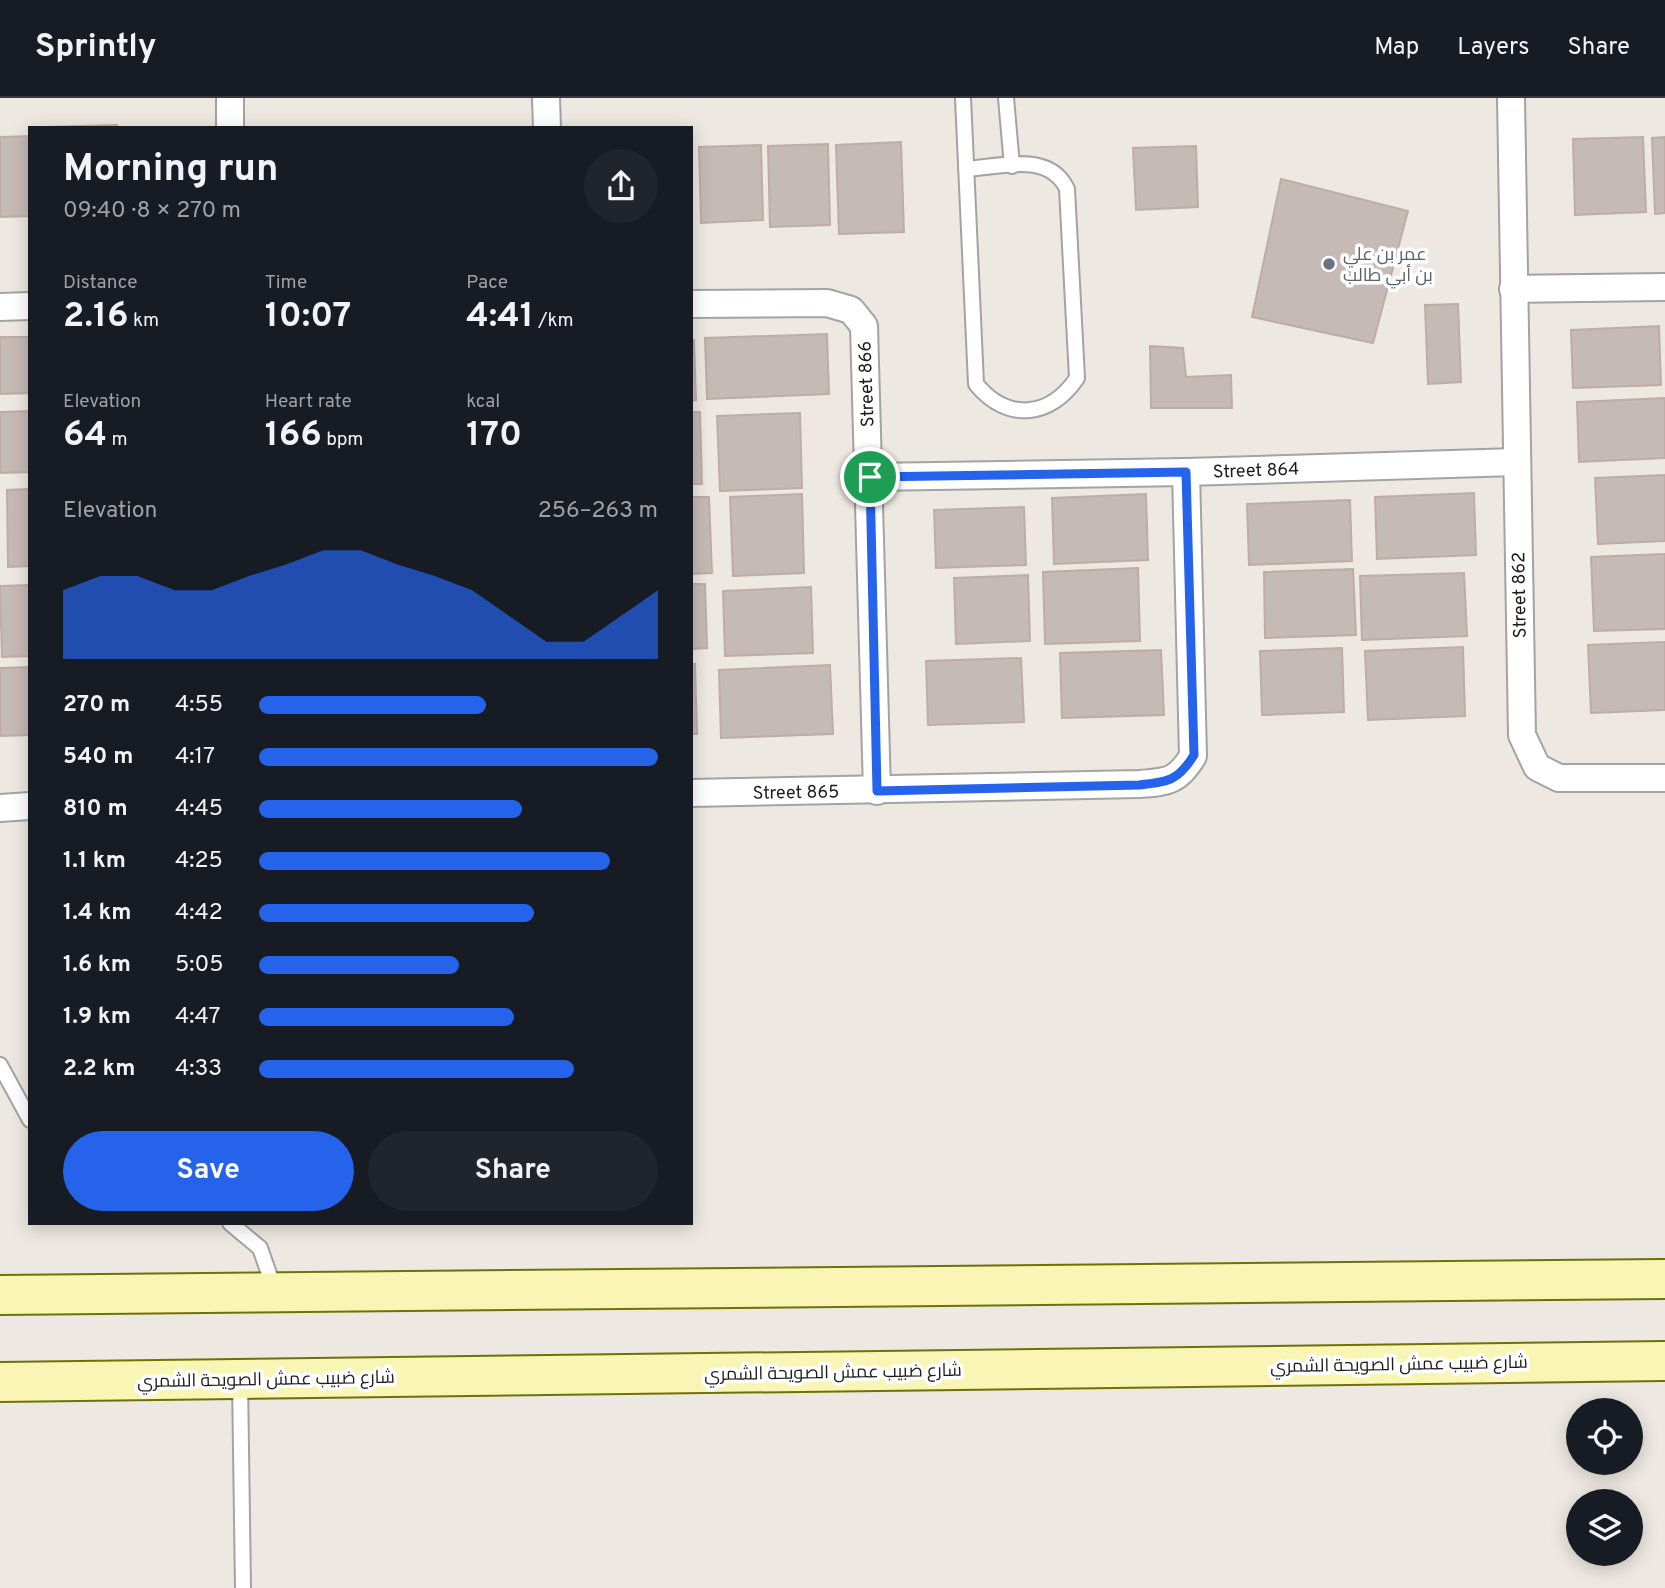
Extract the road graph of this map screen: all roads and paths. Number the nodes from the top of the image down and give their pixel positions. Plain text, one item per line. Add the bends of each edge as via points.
1 (230, 98) edge
2 (546, 98) edge
3 (963, 98) edge
4 (1006, 98) edge
5 (1511, 98) edge
6 (230, 126) edge
7 (547, 126) edge
8 (1012, 166) junction
9 (966, 169) junction
10 (1665, 286) edge
11 (1513, 289) junction
12 (693, 304) edge
13 (28, 306) edge
14 (0, 307) edge
15 (1516, 462) junction
16 (1186, 472) junction
17 (870, 477) junction
18 (1665, 778) edge
19 (877, 791) junction
20 (693, 793) edge
21 (28, 806) edge
22 (0, 808) edge
23 (0, 1065) edge
24 (28, 1116) edge
25 (232, 1225) edge
26 (1665, 1279) edge
27 (275, 1293) junction
28 (0, 1295) edge
29 (1665, 1361) edge
30 (240, 1379) junction
31 (0, 1382) edge
32 (243, 1588) edge

1 - 6 street
2 - 7 street
3 - 9 lane
4 - 8 lane
5 - 11 street, Street 862
8 - 9 lane
8 - 9 lane via 1039,164 1055,172 1063,179 1068,202 1077,378 1056,402 1025,411 996,403 976,384
10 - 11 street
11 - 15 street, Street 862
12 - 17 street, Street 866 via 827,303 851,310 864,326
13 - 14 street
15 - 16 street, Street 864
15 - 18 street, Street 862 via 1522,735 1537,767 1559,778
16 - 17 street, Street 864
16 - 19 street, Street 865 via 1194,755 1184,772 1167,782 1139,785
17 - 19 street, Street 866
19 - 20 street, Street 865
21 - 22 street
23 - 24 lane
25 - 27 lane via 260,1248
26 - 27 street
27 - 28 street
29 - 30 street, شارع ضبيب عمش الصويحة الشمري
30 - 31 street, شارع ضبيب عمش الصويحة الشمري
30 - 32 lane

